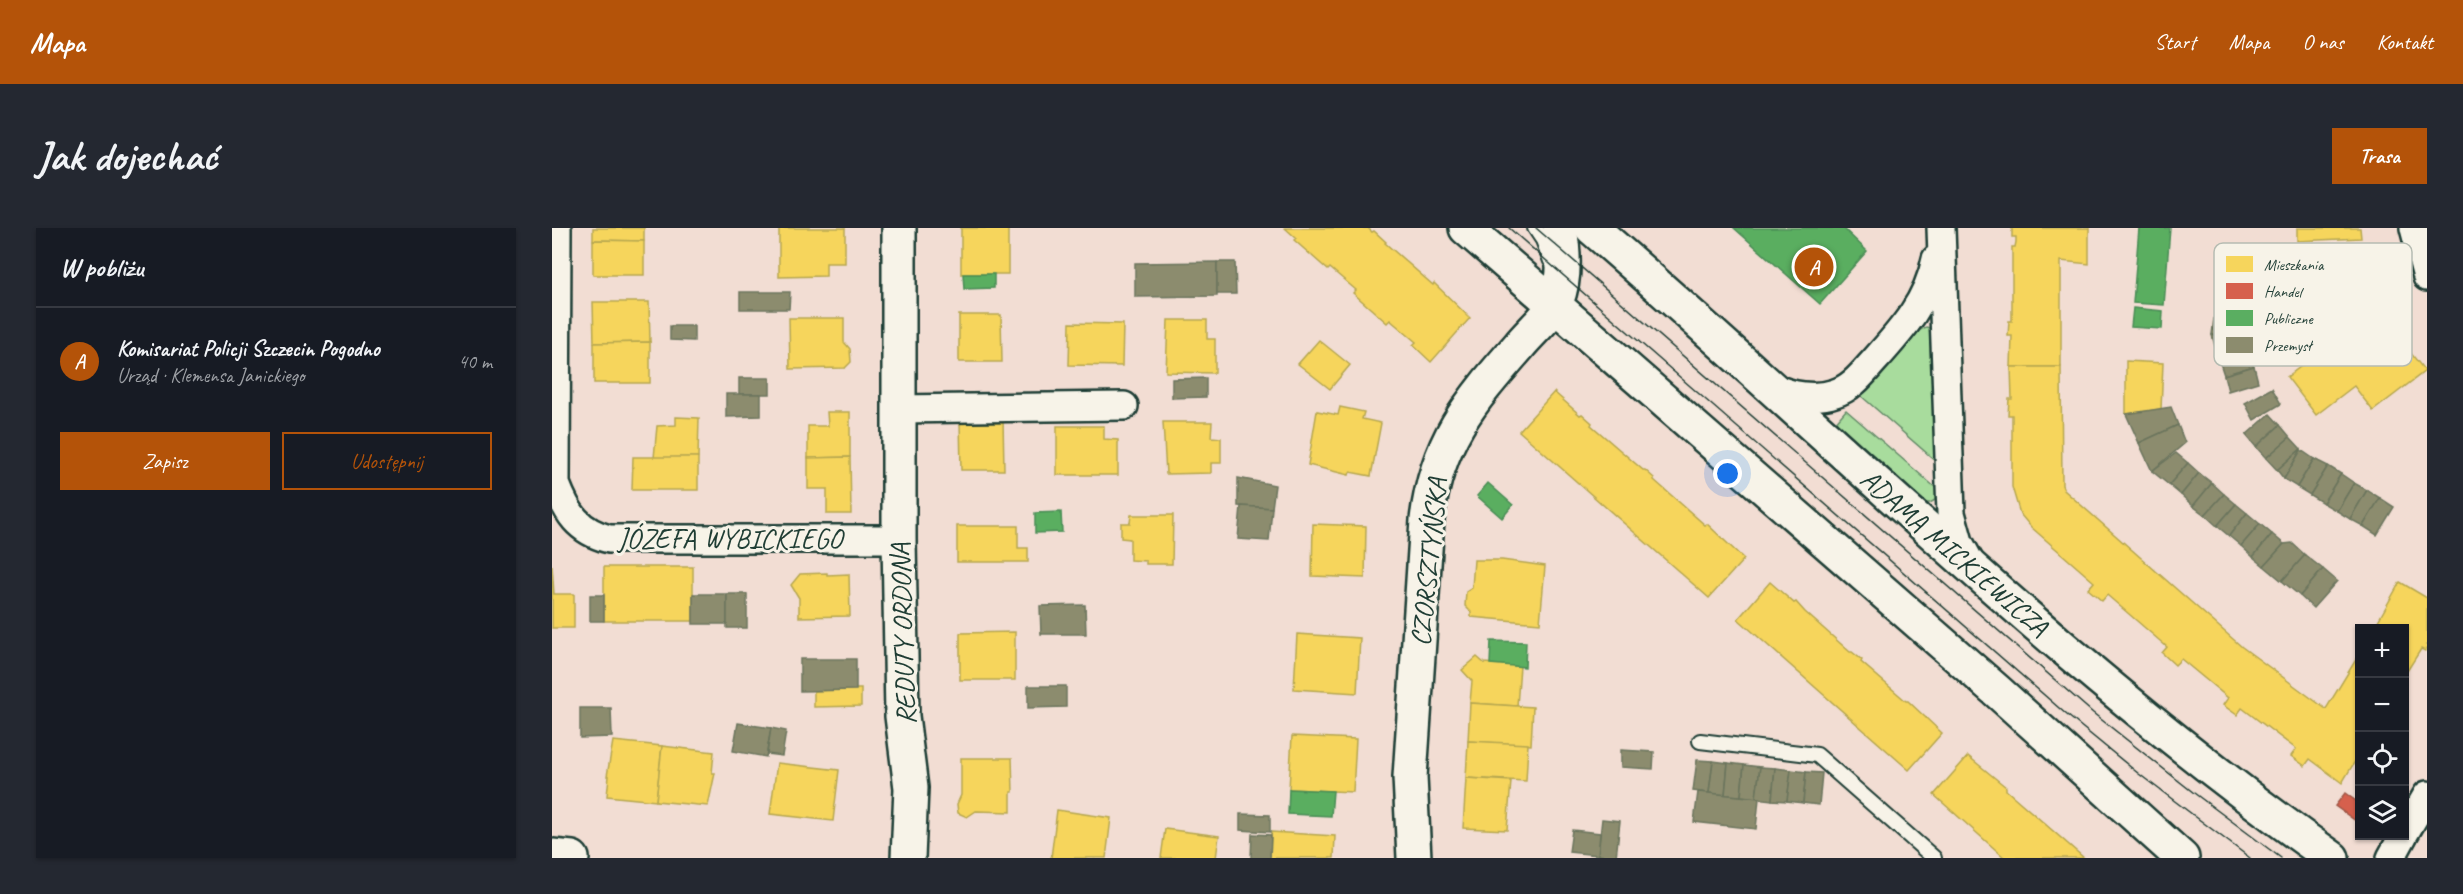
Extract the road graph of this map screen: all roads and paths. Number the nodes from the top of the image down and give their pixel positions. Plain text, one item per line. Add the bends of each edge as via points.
1 (556, 228) edge
2 (899, 228) edge
3 (1466, 228) edge
4 (1535, 228) edge
5 (1560, 228) edge
6 (1572, 228) edge
7 (1592, 228) edge
8 (1940, 228) edge
9 (2414, 228) edge
10 (1617, 250) junction
11 (2427, 277) edge
12 (1554, 305) junction
13 (1764, 382) junction
14 (1125, 406) dead end
15 (899, 409) junction
16 (899, 539) junction
17 (1984, 579) junction
18 (1700, 741) dead end
19 (2427, 795) edge
20 (2409, 826) edge
21 (2401, 840) edge
22 (552, 856) edge
23 (572, 858) edge
24 (908, 858) edge
25 (1414, 858) edge
26 (1934, 858) edge
27 (2182, 858) edge
28 (2332, 858) edge
29 (2391, 858) edge

1 - 16 street, JÓZEFA WYBICKIEGO via 556,484 579,524 589,533 609,539
2 - 15 street, REDUTY ORDONA
3 - 12 street
4 - 12 lane via 1552,262
5 - 12 street via 1563,275
6 - 10 lane
7 - 10 street, ADAMA MICKIEWICZA
8 - 13 street via 1934,269 1919,305 1857,379 1834,394 1813,396 1786,393
8 - 17 street via 1952,518 1964,552
9 - 11 street
10 - 13 street, ADAMA MICKIEWICZA
12 - 25 street, CZORSZTYŃSKA via 1466,409 1450,436 1434,482 1411,754
12 - 27 street via 1989,684
13 - 17 street, ADAMA MICKIEWICZA
14 - 15 street
15 - 16 street, REDUTY ORDONA
16 - 24 street, REDUTY ORDONA via 902,716 911,788
17 - 28 street, ADAMA MICKIEWICZA via 2139,711
18 - 26 lane via 1817,755
19 - 20 street
21 - 29 street
22 - 23 street

